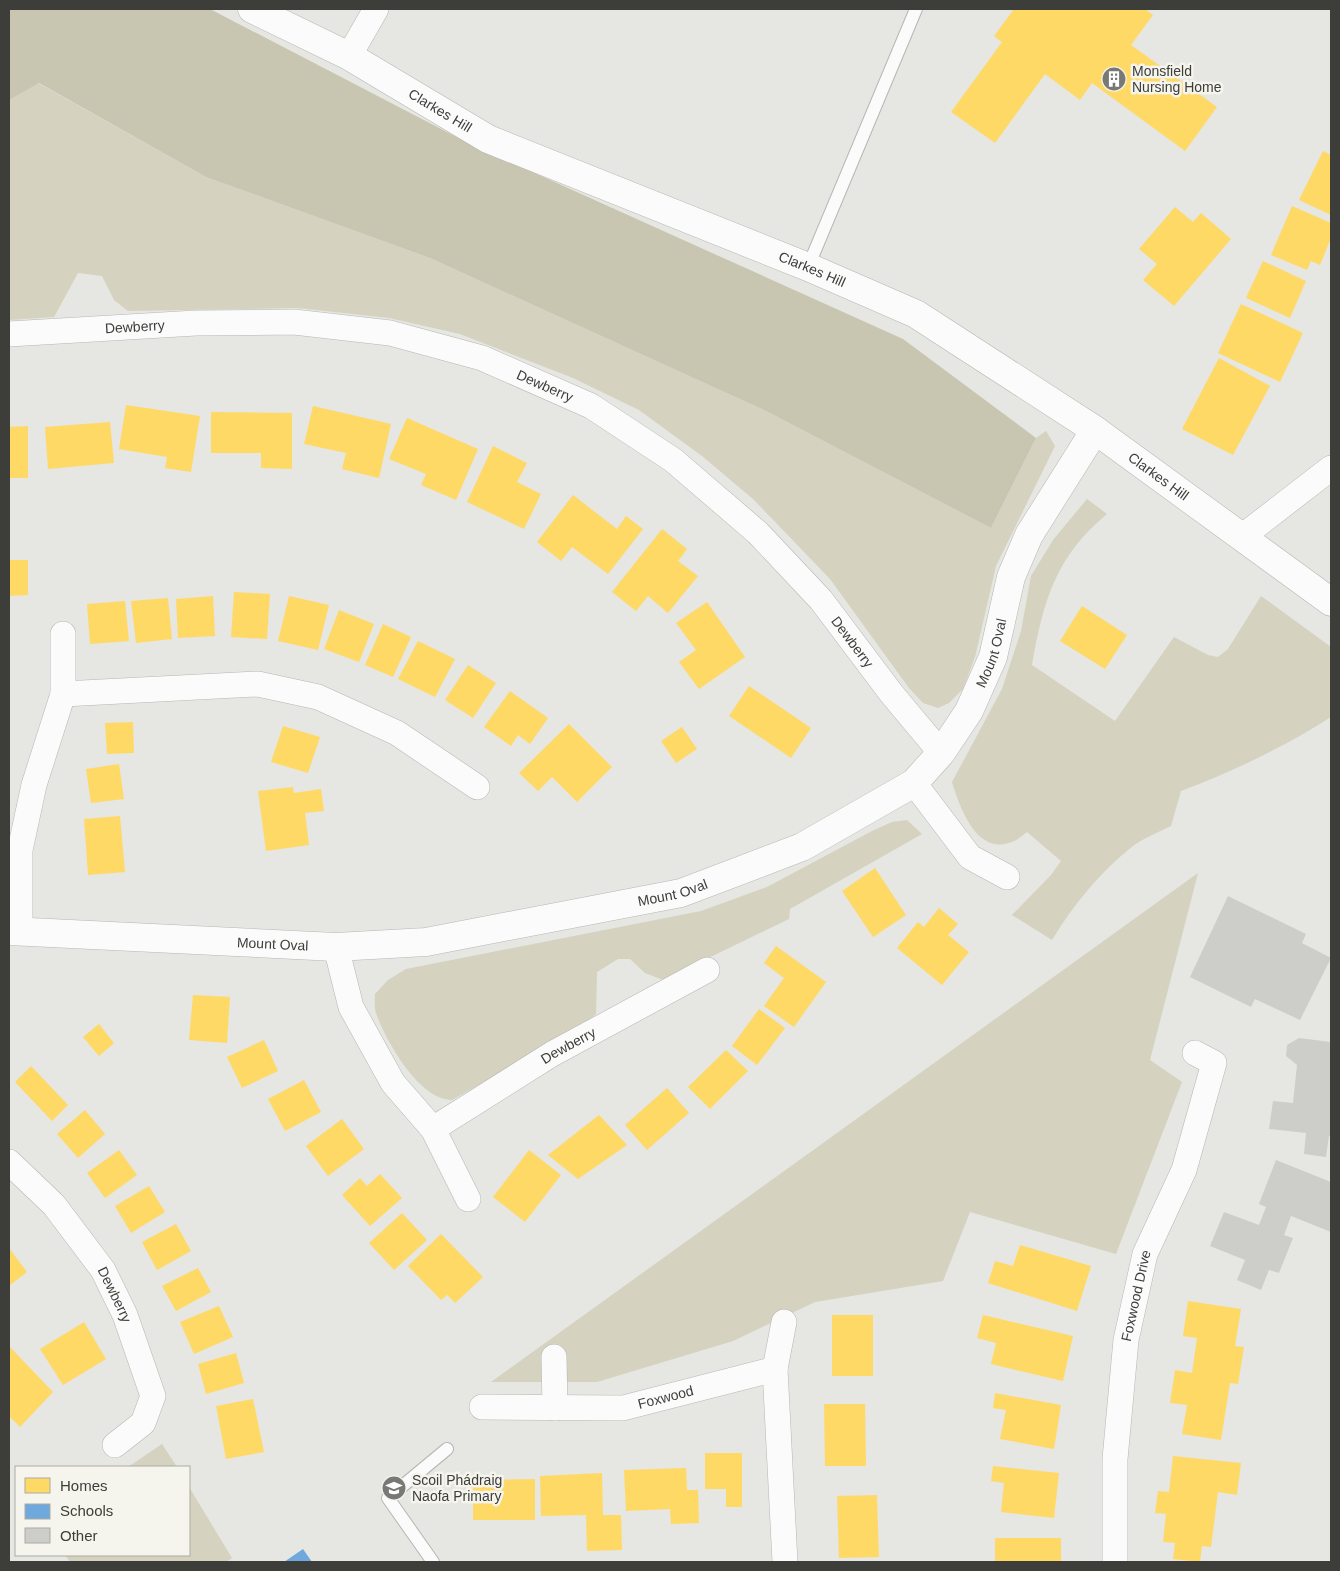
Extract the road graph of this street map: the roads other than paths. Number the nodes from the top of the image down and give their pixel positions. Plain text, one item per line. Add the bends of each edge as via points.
1 (252, 9) edge
2 (376, 9) edge
3 (916, 9) edge
4 (349, 56) junction
5 (808, 268) junction
6 (9, 334) edge
7 (1095, 430) junction
8 (1331, 468) edge
9 (1243, 536) junction
10 (1331, 602) edge
11 (63, 634) dead end
12 (63, 694) junction
13 (941, 753) junction
14 (914, 783) junction
15 (477, 786) dead end
16 (1007, 877) dead end
17 (14, 931) edge
18 (336, 946) junction
19 (708, 970) dead end
20 (1194, 1053) dead end
21 (433, 1129) junction
22 (9, 1162) edge
23 (468, 1199) dead end
24 (784, 1322) dead end
25 (554, 1357) dead end
26 (775, 1369) junction
27 (482, 1407) dead end
28 (554, 1408) junction
29 (115, 1446) dead end
30 (447, 1449) dead end
31 (433, 1562) edge
32 (785, 1562) edge
33 (1115, 1562) edge

1 - 4 street, Clarkes Hill
2 - 4 street
3 - 5 lane
4 - 5 street, Clarkes Hill via 488,139
5 - 7 street, Clarkes Hill via 916,314
6 - 13 street, Dewberry via 294,322 371,331 482,358 592,406 673,460 758,533 821,600
7 - 9 street, Clarkes Hill
7 - 13 street, Mount Oval via 1029,535 1012,578 992,657 969,711
8 - 9 street
9 - 10 street, Clarkes Hill
11 - 12 street
12 - 15 street via 258,684 318,697 397,733
12 - 17 street via 34,786 20,850
13 - 14 street, Mount Oval
14 - 16 street via 970,857
14 - 18 street, Mount Oval via 802,847 681,893 426,942
17 - 18 street, Mount Oval
18 - 21 street via 351,1007 393,1083
19 - 21 street, Dewberry via 552,1054
20 - 33 street, Foxwood Drive via 1214,1063 1184,1170 1145,1254 1126,1340 1115,1459
21 - 23 street
22 - 29 street, Dewberry via 54,1205 103,1270 125,1314 153,1396 143,1423
24 - 26 street
25 - 28 street
26 - 28 street, Foxwood via 623,1408
26 - 32 street
27 - 28 street, Foxwood
30 - 31 lane via 388,1498

